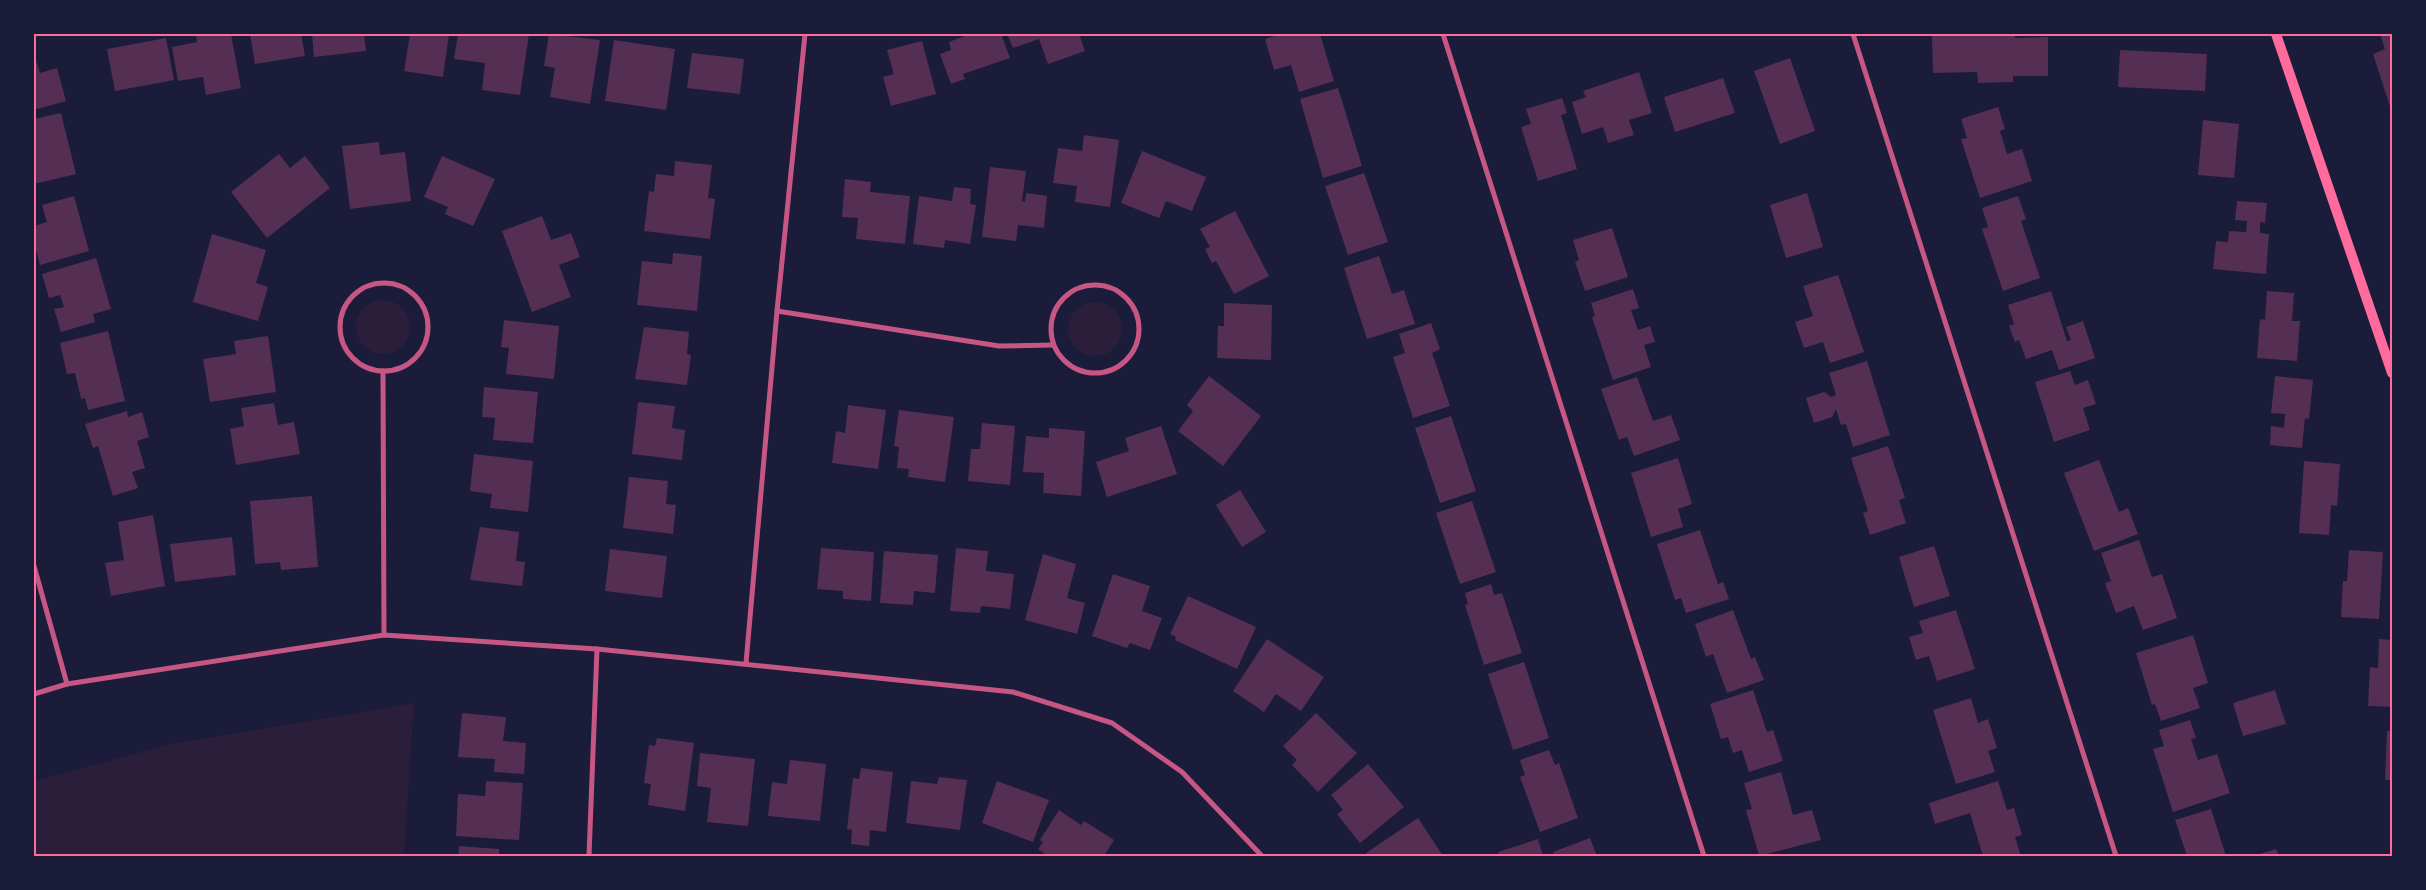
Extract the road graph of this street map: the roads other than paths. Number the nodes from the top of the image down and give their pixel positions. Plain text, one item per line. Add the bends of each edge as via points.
1 (805, 34) edge
2 (1443, 34) edge
3 (1853, 34) edge
4 (2276, 34) edge
5 (777, 311) junction
6 (1053, 345) junction
7 (383, 371) junction
8 (2392, 373) edge
9 (34, 566) edge
10 (384, 635) junction
11 (596, 649) junction
12 (746, 663) junction
13 (67, 684) junction
14 (34, 694) edge
15 (590, 856) edge
16 (1262, 856) edge
17 (1704, 856) edge
18 (2116, 856) edge

1 - 5 street
2 - 17 street
3 - 18 street
4 - 8 main road
5 - 6 street via 999,346
5 - 12 street
6 - 6 street via 1052,315 1059,302 1077,288 1099,284 1114,288 1134,309 1138,323 1136,344 1124,362 1112,370 1084,372 1071,367
7 - 7 street via 398,369 411,362 427,337 428,322 424,308 415,296 403,287 388,283 361,289 350,298 340,324 347,351 363,365
7 - 10 street
9 - 13 street
10 - 11 street
10 - 13 street
11 - 12 street
11 - 15 street
12 - 16 street via 1013,692 1112,723 1182,772
13 - 14 street

